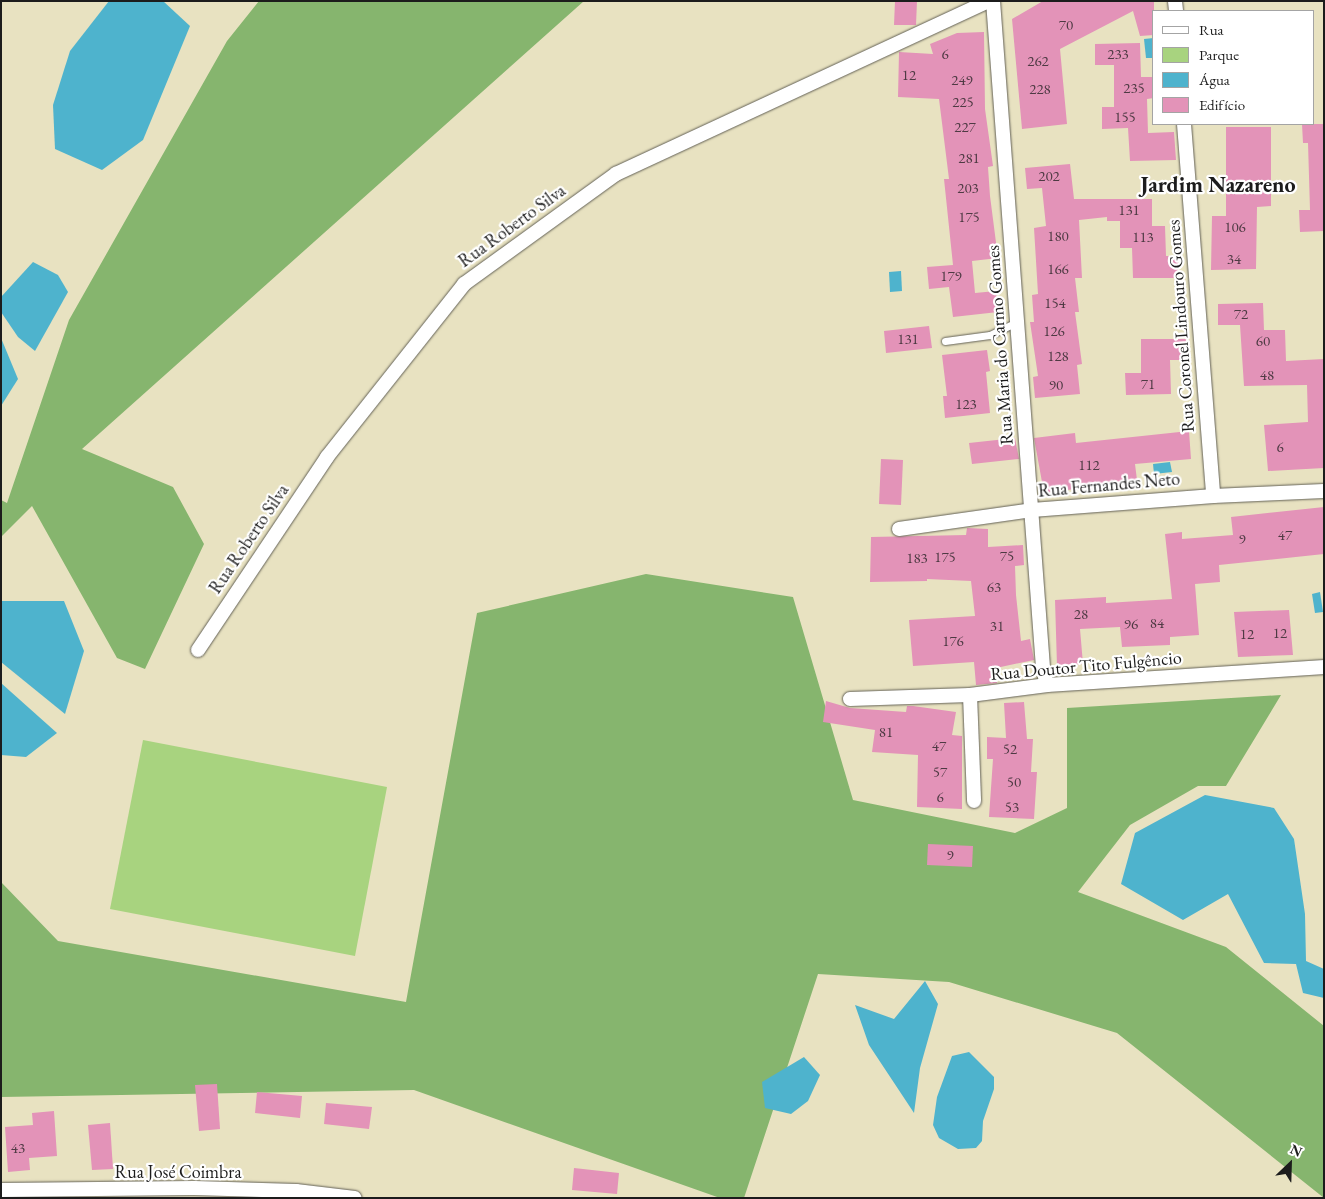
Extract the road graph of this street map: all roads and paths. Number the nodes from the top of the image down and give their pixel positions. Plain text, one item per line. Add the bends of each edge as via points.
1 (991, 1) edge
2 (1184, 125) edge
3 (1017, 322) junction
4 (945, 341) dead end
5 (1324, 491) edge
6 (1212, 496) junction
7 (1032, 510) junction
8 (899, 529) dead end
9 (198, 650) dead end
10 (1324, 667) edge
11 (1047, 685) junction
12 (970, 695) junction
13 (850, 699) dead end
14 (974, 801) dead end
15 (1, 1190) edge
16 (194, 1193) edge
17 (355, 1198) edge

1 - 3 street, Rua Maria do Carmo Gomes
1 - 9 street, Rua Roberto Silva via 616,174 464,284 327,457
2 - 6 street, Rua Coronel Lindouro Gomes
3 - 4 lane via 990,335
3 - 7 street, Rua Maria do Carmo Gomes
5 - 6 street, Rua Fernandes Neto
6 - 7 street, Rua Fernandes Neto
7 - 8 street, Rua Fernandes Neto
7 - 11 street, Rua Maria do Carmo Gomes
10 - 11 street, Rua Doutor Tito Fulgêncio
11 - 12 street, Rua Doutor Tito Fulgêncio
12 - 13 street, Rua Doutor Tito Fulgêncio
12 - 14 street
15 - 16 street, Rua José Coimbra
16 - 17 street, Rua José Coimbra via 296,1191

